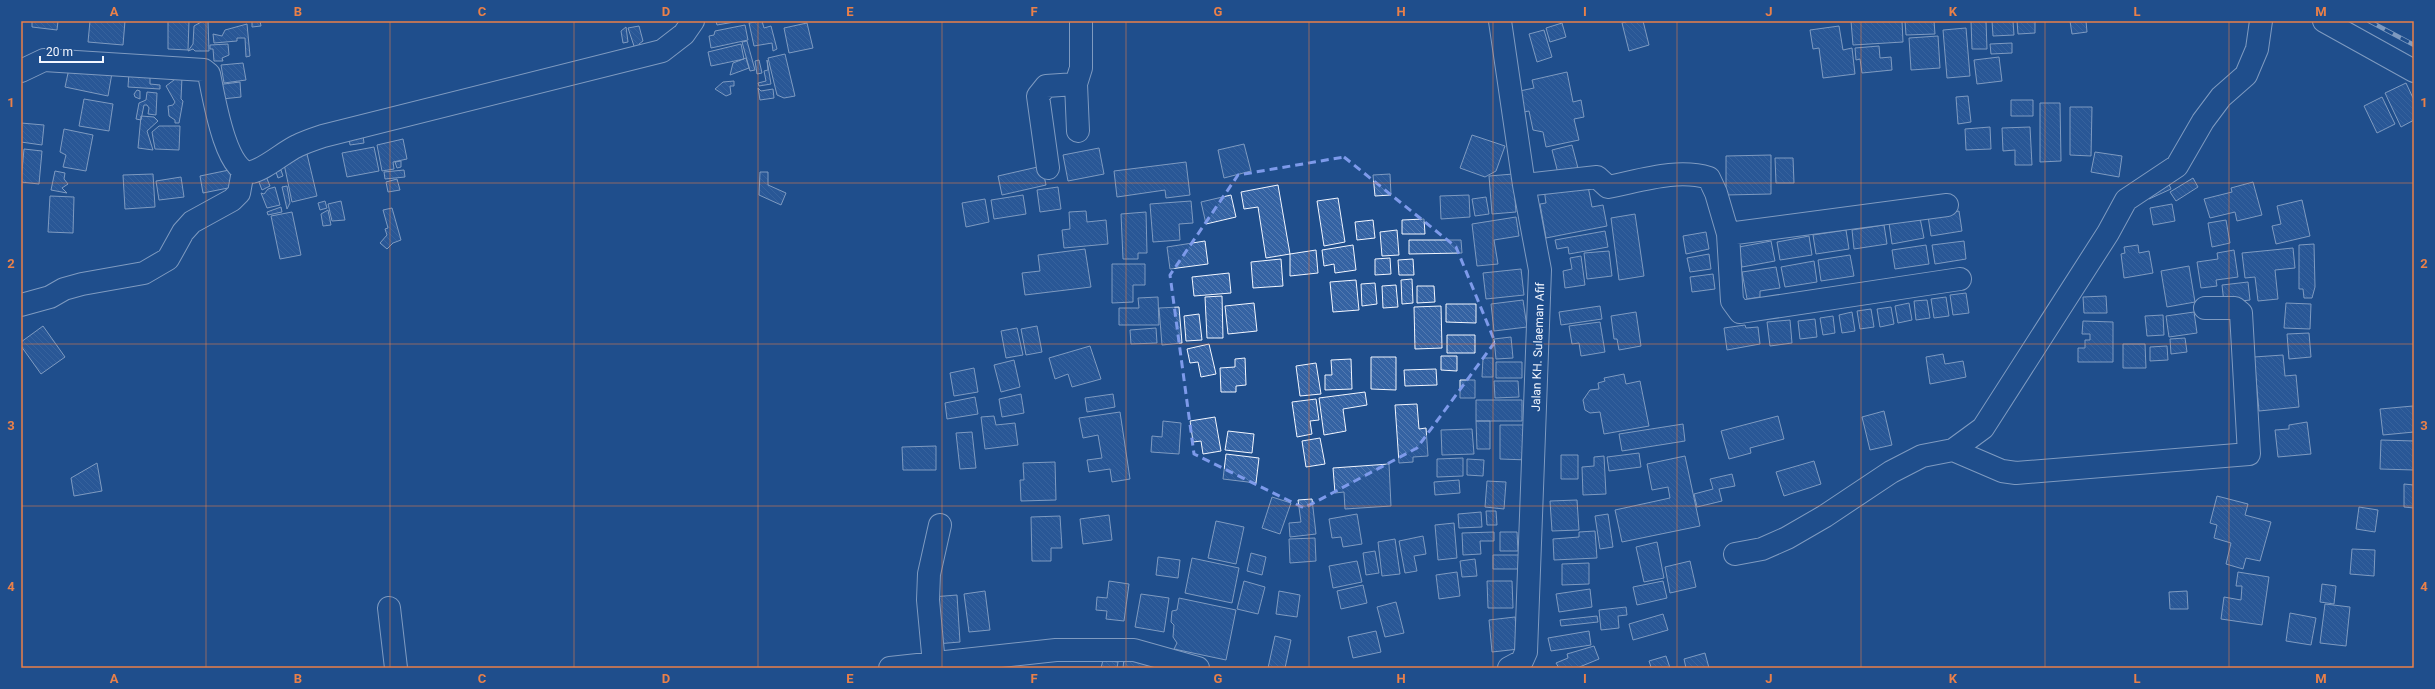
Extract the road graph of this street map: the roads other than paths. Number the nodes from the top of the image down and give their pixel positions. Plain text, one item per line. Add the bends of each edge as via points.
1 (693, 21) edge
2 (1081, 21) edge
3 (1500, 21) edge
4 (2261, 21) edge
5 (2324, 21) edge
6 (21, 71) edge
7 (2414, 71) edge
8 (1076, 84) junction
9 (1078, 131) dead end
10 (1048, 168) dead end
11 (243, 171) junction
12 (1524, 185) junction
13 (1947, 205) dead end
14 (1728, 234) junction
15 (1960, 279) dead end
16 (21, 305) edge
17 (2205, 308) dead end
18 (1953, 450) junction
19 (940, 525) dead end
20 (1735, 554) dead end
21 (389, 608) dead end
22 (935, 666) edge
23 (396, 668) edge
24 (890, 668) edge
25 (1198, 668) edge
26 (1512, 668) edge

1 - 11 street via 684,34 662,51 329,134 297,145 252,172
2 - 8 street via 1081,68
3 - 12 street, Jalan KH. Sulaeman Afif
4 - 18 street via 2257,49 2246,75 2221,97 2177,166 2126,200 2108,233 1996,410 1983,428
5 - 7 street
6 - 11 street via 44,60 207,71 225,140 236,166
8 - 9 street
8 - 10 street via 1046,86 1038,96
11 - 16 street via 239,193 232,200 192,222 183,232 168,259 155,268 144,273 64,289 50,298
12 - 14 street via 1597,177 1608,187 1663,176 1694,174 1709,178
12 - 26 street, Jalan KH. Sulaeman Afif via 1540,270 1526,652 1522,661
13 - 14 street
14 - 15 street via 1732,301 1740,312
17 - 18 street via 2235,308 2241,313 2249,454 2016,473 2002,471
18 - 20 street via 1922,456 1891,472 1787,538 1762,549
19 - 22 street via 928,587
21 - 23 street
22 - 24 street
22 - 25 street via 1056,650 1134,650

